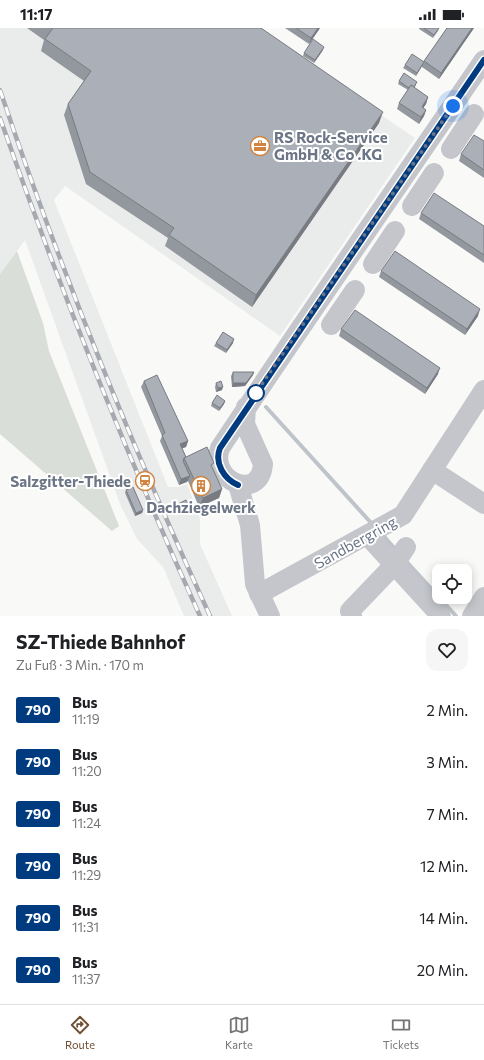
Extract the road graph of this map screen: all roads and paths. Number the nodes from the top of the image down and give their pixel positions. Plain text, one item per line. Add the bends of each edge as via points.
1 (484, 60) edge
2 (474, 114) dead end
3 (445, 118) junction
4 (463, 130) junction
5 (451, 149) dead end
6 (405, 175) junction
7 (412, 206) dead end
8 (365, 234) junction
9 (373, 264) dead end
10 (325, 291) junction
11 (331, 325) dead end
12 (484, 390) edge
13 (246, 407) junction
14 (432, 470) junction
15 (238, 485) junction
16 (484, 504) edge
17 (375, 531) junction
18 (406, 547) dead end
19 (394, 565) junction
20 (259, 594) junction
21 (484, 597) edge
22 (270, 616) edge
23 (352, 616) edge
24 (441, 616) edge
25 (472, 616) edge

1 - 3 street
2 - 4 street
3 - 4 street
3 - 6 street
4 - 5 street
6 - 7 street via 429,181
6 - 8 street
8 - 9 street via 390,239
8 - 10 street
10 - 11 street via 350,298
10 - 13 street
12 - 14 street, Sandbergring
13 - 15 street via 218,452 218,462 224,474 228,480
13 - 15 street via 246,424 264,464 262,473 255,481
14 - 16 street
14 - 17 street, Sandbergring via 403,515
15 - 20 street via 250,525 255,584
17 - 19 street
17 - 20 street, Sandbergring
18 - 19 street
19 - 23 street via 350,611
19 - 24 street
20 - 22 street
21 - 25 street

